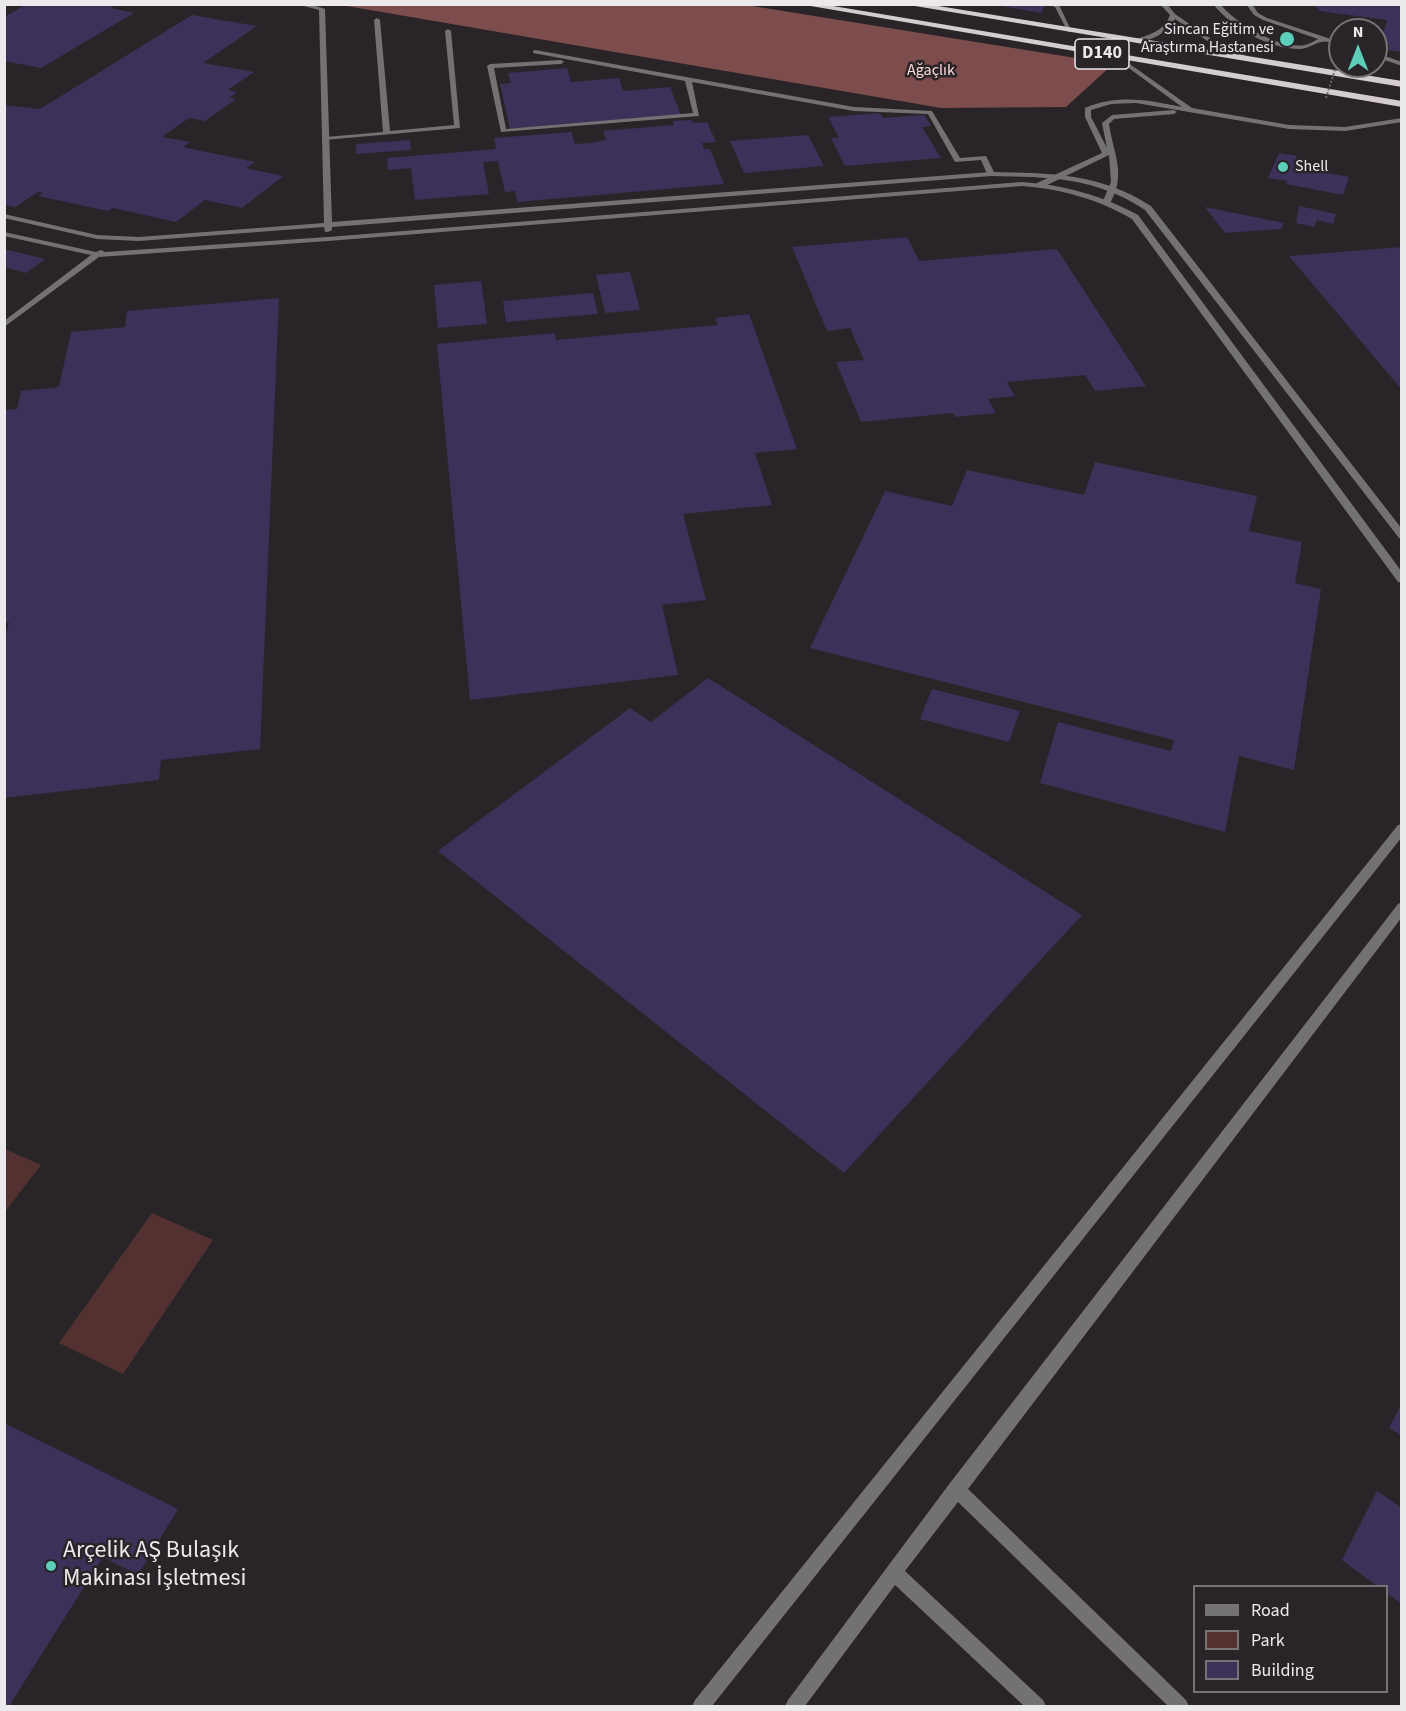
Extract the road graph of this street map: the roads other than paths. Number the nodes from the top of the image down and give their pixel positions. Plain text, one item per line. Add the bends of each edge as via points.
1 (299, 4) edge
2 (803, 4) edge
3 (907, 4) edge
4 (948, 4) edge
5 (1050, 4) edge
6 (1163, 4) edge
7 (1216, 4) edge
8 (1249, 4) edge
9 (938, 10) junction
10 (1173, 15) junction
11 (377, 20) dead end
12 (1070, 31) junction
13 (448, 32) dead end
14 (1324, 38) junction
15 (1328, 40) edge
16 (1136, 41) junction
17 (535, 52) dead end
18 (1117, 57) junction
19 (1252, 60) junction
20 (581, 61) junction
21 (688, 80) junction
22 (1401, 84) edge
23 (1401, 104) edge
24 (1191, 110) junction
25 (1401, 120) edge
26 (387, 134) junction
27 (326, 139) junction
28 (992, 174) junction
29 (1059, 176) junction
30 (1040, 185) junction
31 (1116, 189) junction
32 (1107, 201) junction
33 (4, 216) edge
34 (328, 223) junction
35 (4, 234) edge
36 (109, 238) junction
37 (328, 239) junction
38 (99, 255) junction
39 (4, 325) edge
40 (1401, 536) edge
41 (1401, 580) edge
42 (1401, 828) edge
43 (1401, 907) edge
44 (956, 1490) junction
45 (894, 1572) junction
46 (701, 1707) edge
47 (794, 1707) edge
48 (1037, 1707) edge
49 (1180, 1707) edge

1 - 27 street via 322,9
2 - 18 highway, D140
3 - 9 highway, D140
4 - 9 street
5 - 12 street via 1057,6
6 - 10 street
7 - 14 street via 1227,18 1278,42 1305,47
8 - 14 street via 1264,19
9 - 12 highway, D140
10 - 16 street via 1163,32
10 - 19 street via 1201,35
11 - 26 street
12 - 16 highway, D140
13 - 26 street via 458,127
14 - 15 street
16 - 19 highway, D140
17 - 20 street
18 - 23 highway, D140
18 - 24 street
19 - 22 highway, D140
20 - 21 street
20 - 21 street via 490,66 503,131 697,115
21 - 28 street via 854,109 930,112 958,160 983,158
24 - 25 street via 1290,127 1345,129
24 - 29 street via 1145,102 1100,103 1087,109 1106,154
24 - 31 street via 1112,117 1105,123
26 - 27 street
27 - 34 street
28 - 29 street
28 - 34 street
29 - 30 street
29 - 31 street
30 - 32 street via 1078,190
30 - 37 street via 1010,184
31 - 32 street
31 - 40 street via 1148,208
32 - 41 street via 1135,217
33 - 36 street
34 - 36 street via 139,239
34 - 37 street
35 - 38 street
36 - 38 street
37 - 38 street
38 - 39 street
42 - 46 street
43 - 44 street
44 - 45 street
44 - 49 street
45 - 47 street
45 - 48 street

